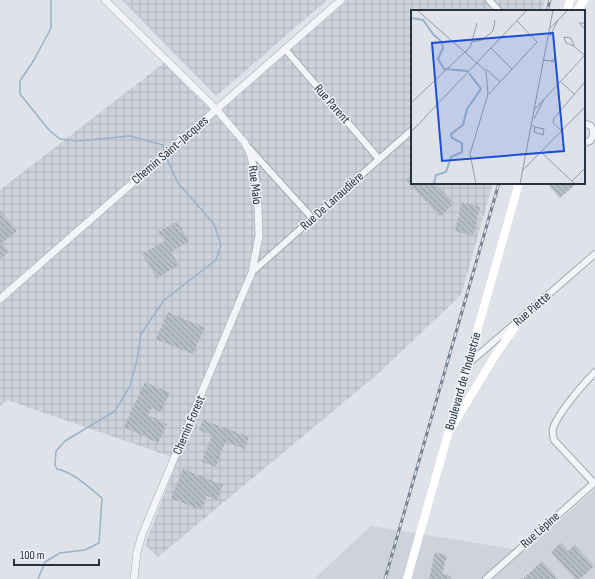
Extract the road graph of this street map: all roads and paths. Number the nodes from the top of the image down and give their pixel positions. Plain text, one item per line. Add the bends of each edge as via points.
1 (105, 0) edge
2 (340, 0) edge
3 (489, 0) edge
4 (570, 0) edge
5 (584, 0) edge
6 (498, 10) edge
7 (567, 10) edge
8 (578, 10) edge
9 (285, 49) junction
10 (216, 110) junction
11 (585, 123) edge
12 (411, 131) edge
13 (245, 143) junction
14 (585, 143) edge
15 (380, 159) junction
16 (519, 184) edge
17 (313, 219) junction
18 (595, 254) edge
19 (252, 272) junction
20 (0, 299) edge
21 (520, 320) junction
22 (468, 364) junction
23 (595, 372) edge
24 (449, 433) junction
25 (594, 483) edge
26 (134, 579) edge
27 (407, 579) edge
28 (487, 579) edge

1 - 10 street, Rue Malo
2 - 9 street, Chemin Saint-Jacques
3 - 6 street
4 - 7 main road
5 - 8 main road
9 - 10 street, Chemin Saint-Jacques
9 - 15 street, Rue Parent
10 - 13 street, Rue Malo
10 - 20 street, Chemin Saint-Jacques
11 - 14 street via 591,126 593,136 590,142
12 - 15 street, Rue De Lanaudière
13 - 17 street
13 - 19 street, Rue Malo via 251,156 258,207 259,236
15 - 17 street, Rue De Lanaudière
16 - 22 main road, Boulevard de l'Industrie
17 - 19 street, Rue De Lanaudière
18 - 21 street, Rue Piette
19 - 26 street, Chemin Forest via 142,535
21 - 22 street, Rue Piette
21 - 24 main road via 496,354
22 - 24 main road, Boulevard de l'Industrie
23 - 25 street via 561,413 552,435
24 - 27 main road, Boulevard de l'Industrie
25 - 28 street, Rue Lépine

